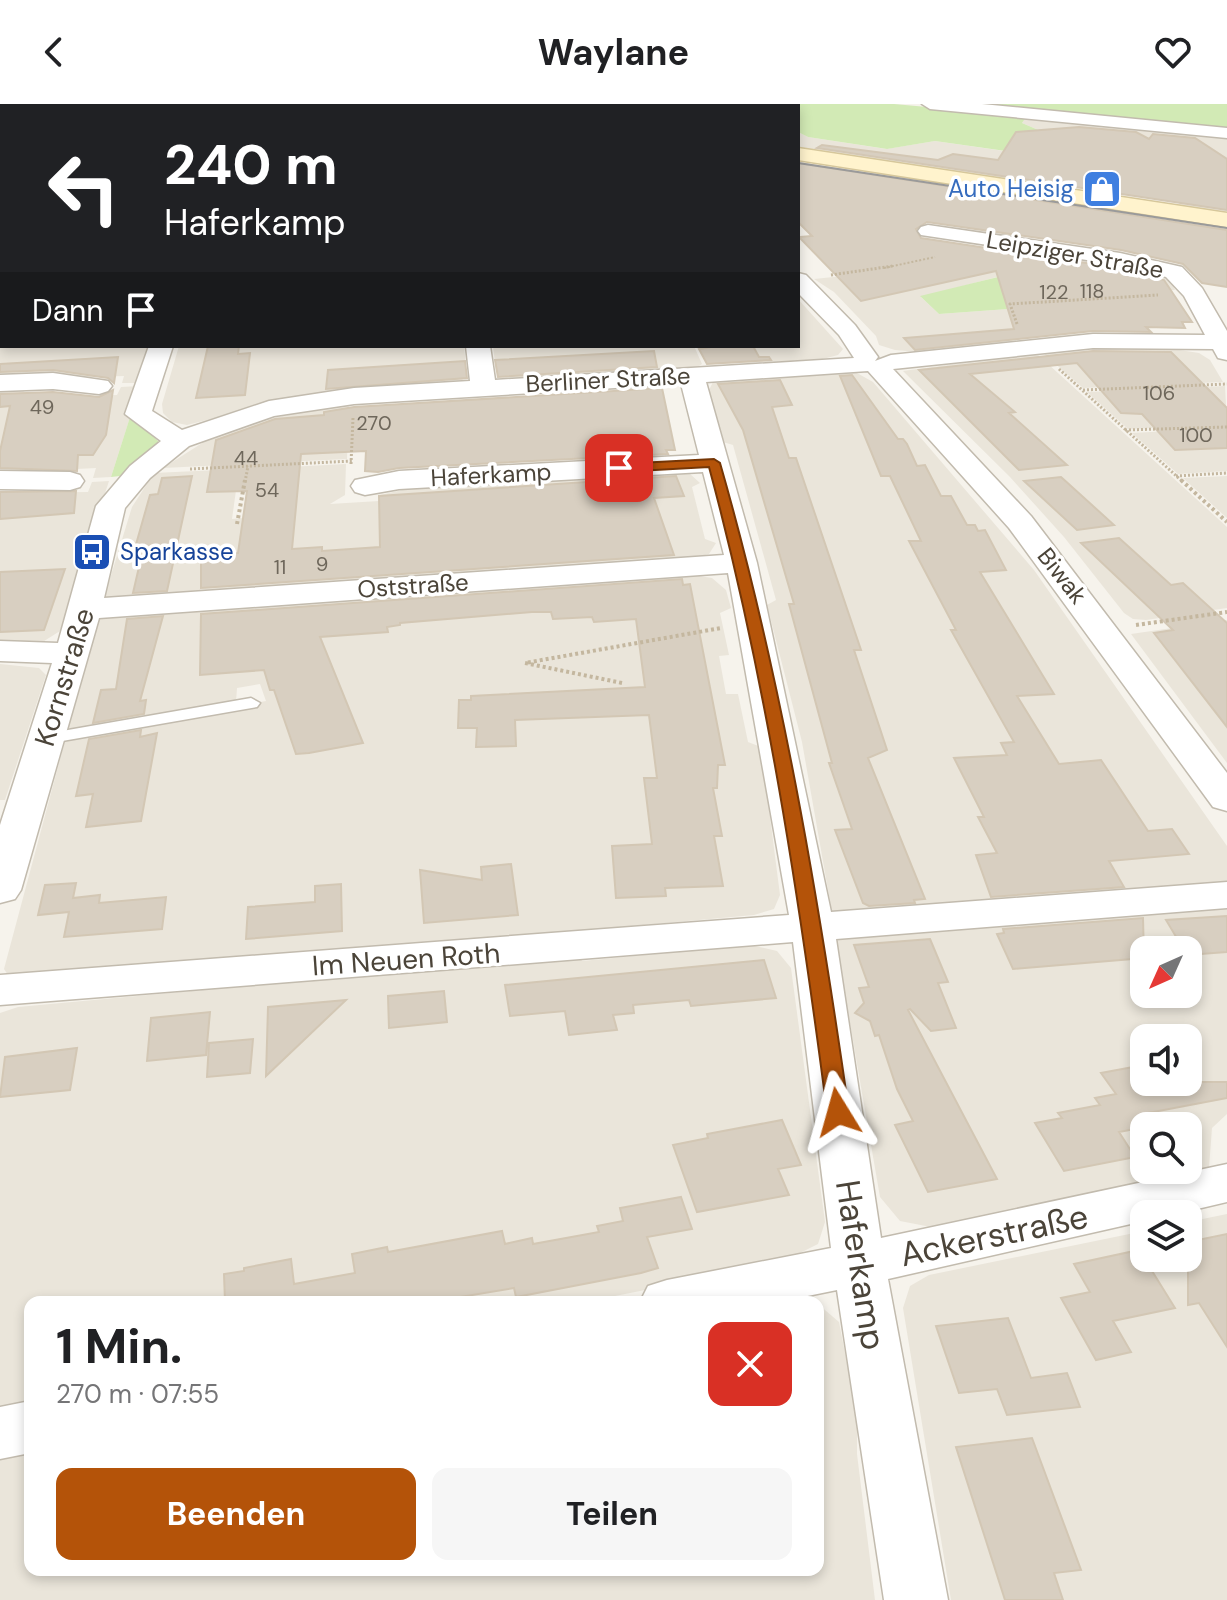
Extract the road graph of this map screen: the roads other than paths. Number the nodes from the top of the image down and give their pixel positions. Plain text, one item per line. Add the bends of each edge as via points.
1 (930, 104) edge
2 (1227, 133) edge
3 (800, 154) edge
4 (800, 168) edge
5 (1227, 220) edge
6 (928, 231) dead end
7 (1227, 232) edge
8 (800, 282) edge
9 (1225, 345) edge
10 (160, 348) edge
11 (478, 348) edge
12 (703, 348) edge
13 (874, 363) junction
14 (703, 375) junction
15 (0, 383) edge
16 (99, 386) dead end
17 (483, 387) junction
18 (179, 440) junction
19 (714, 463) junction
20 (0, 480) edge
21 (70, 481) dead end
22 (365, 486) dead end
23 (742, 563) junction
24 (85, 609) junction
25 (0, 651) edge
26 (71, 653) junction
27 (251, 703) dead end
28 (45, 739) junction
29 (1227, 799) edge
30 (0, 890) edge
31 (1227, 895) edge
32 (813, 929) junction
33 (0, 990) edge
34 (1227, 1183) edge
35 (859, 1264) junction
36 (697, 1296) edge
37 (24, 1428) edge
38 (0, 1433) edge
39 (916, 1600) edge

1 - 2 street
3 - 5 main road
4 - 7 main road
6 - 9 street, Leipziger Straße via 1174,272 1194,293
8 - 13 street, Biwak
9 - 13 street, Berliner Straße via 1093,341
10 - 18 street via 138,414
11 - 17 street
12 - 14 street, Haferkamp
13 - 14 street, Berliner Straße
13 - 29 street, Biwak via 1020,522
14 - 17 street, Berliner Straße
14 - 19 street, Haferkamp
15 - 16 street
17 - 18 street, Berliner Straße via 354,396 269,409
18 - 24 street, Kornstraße via 140,472 111,506
19 - 22 street, Haferkamp
19 - 23 street, Haferkamp
20 - 21 street
23 - 24 street, Oststraße
23 - 32 street, Haferkamp
24 - 26 street, Kornstraße
25 - 26 street
26 - 28 street, Kornstraße
27 - 28 lane
28 - 30 street, Kornstraße
31 - 32 street
32 - 33 street, Im Neuen Roth
32 - 35 street, Haferkamp
34 - 35 street, Ackerstraße
35 - 36 street, Ackerstraße
35 - 39 street, Haferkamp
37 - 38 street

